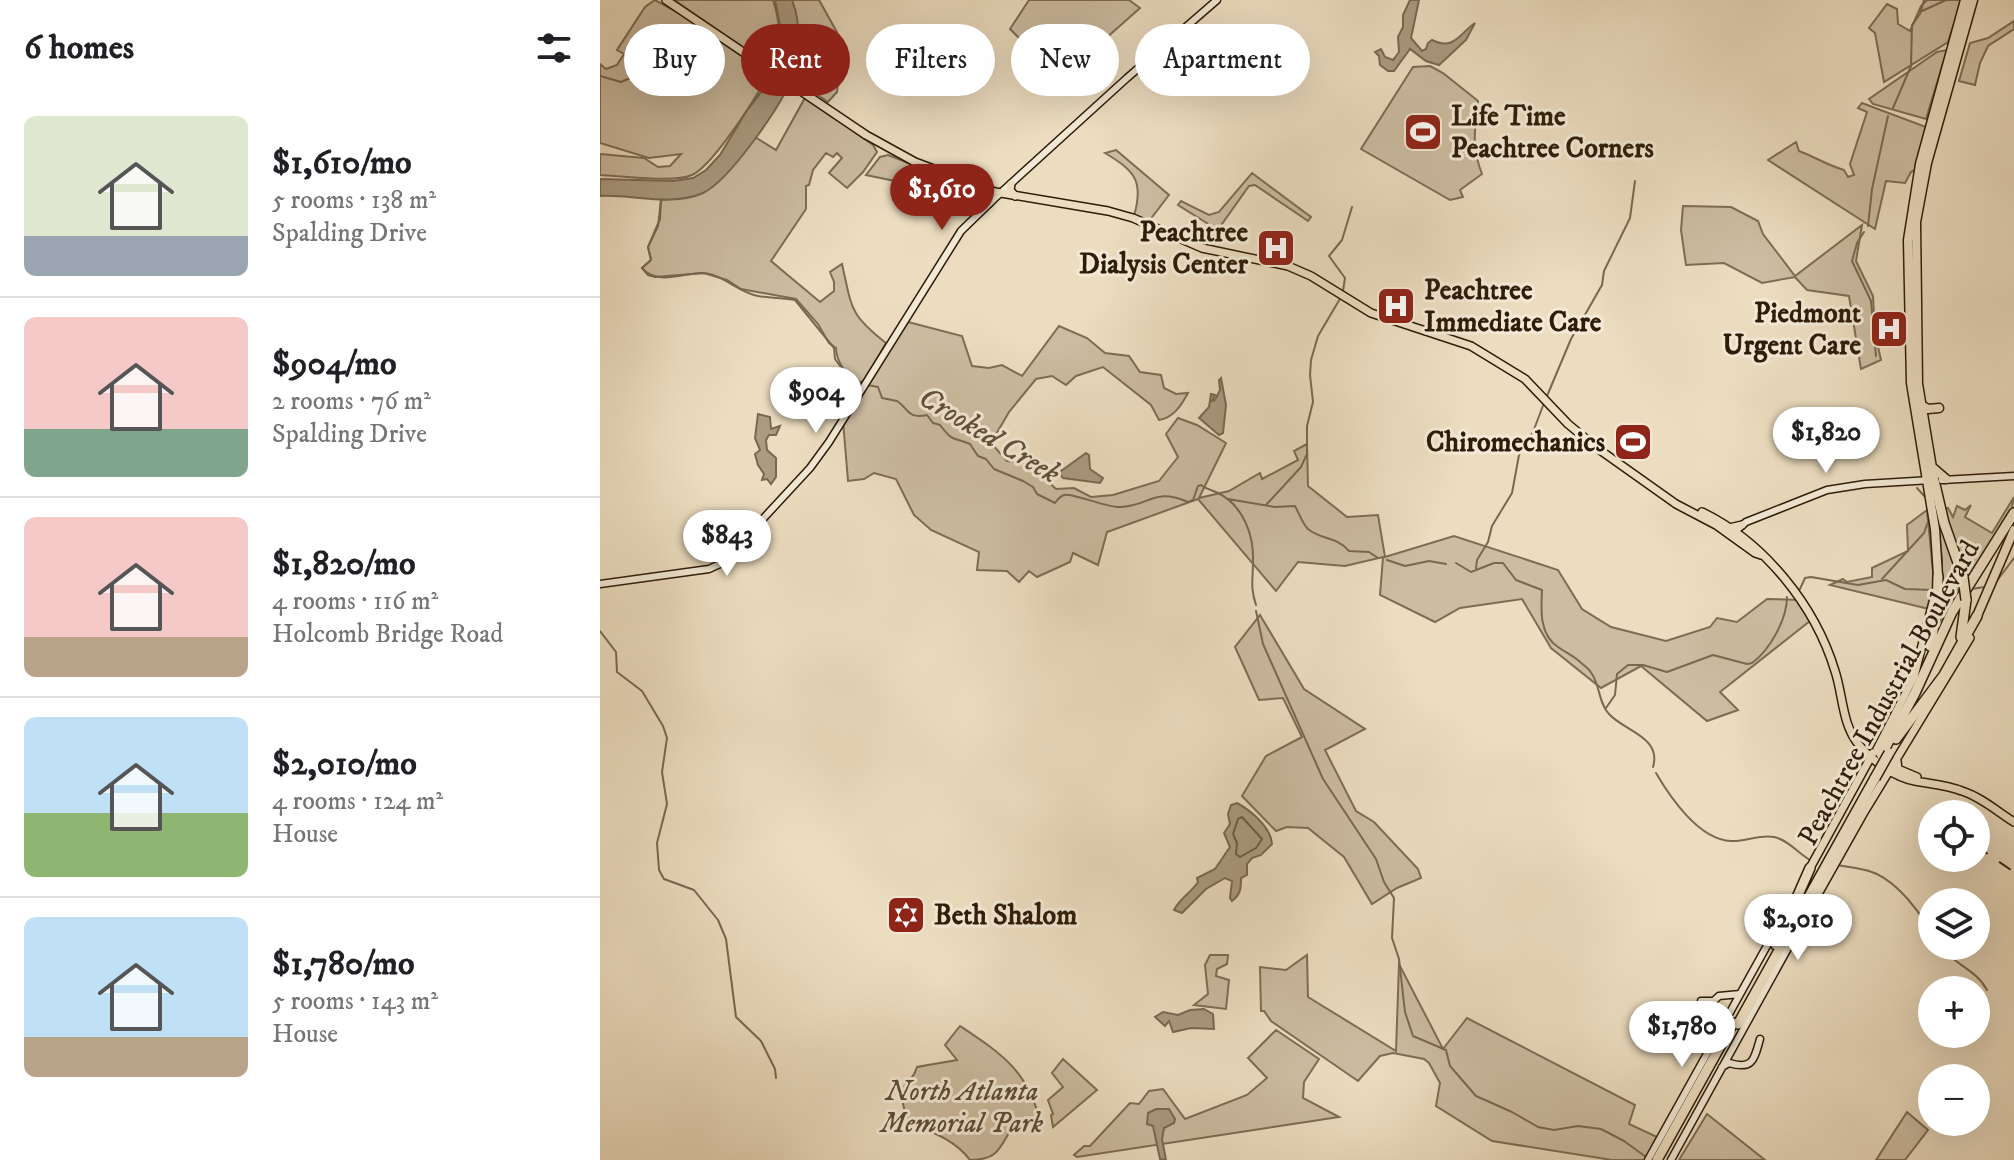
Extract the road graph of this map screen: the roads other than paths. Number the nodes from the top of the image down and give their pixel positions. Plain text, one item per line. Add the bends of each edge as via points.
1 (666, 0) edge
2 (1217, 0) edge
3 (1969, 0) edge
4 (1013, 181) junction
5 (981, 188) junction
6 (1000, 193) junction
7 (1015, 196) junction
8 (989, 203) junction
9 (1912, 203) junction
10 (1912, 292) junction
11 (1919, 390) junction
12 (1918, 407) junction
13 (1923, 419) junction
14 (1931, 466) junction
15 (2014, 476) edge
16 (1946, 479) junction
17 (1930, 480) junction
18 (2014, 513) edge
19 (2014, 530) edge
20 (1735, 532) junction
21 (1938, 576) junction
22 (600, 584) edge
23 (1977, 616) junction
24 (1957, 652) junction
25 (1922, 676) junction
26 (1894, 716) junction
27 (1853, 736) junction
28 (1863, 743) junction
29 (1881, 763) junction
30 (1917, 777) junction
31 (1926, 782) junction
32 (1870, 802) junction
33 (2014, 822) edge
34 (1810, 868) junction
35 (1818, 894) junction
36 (1785, 939) junction
37 (1776, 945) junction
38 (1743, 992) junction
39 (1730, 996) junction
40 (1701, 1001) dead end
41 (1735, 1005) junction
42 (1736, 1024) junction
43 (1760, 1041) dead end
44 (1729, 1054) junction
45 (1734, 1065) junction
46 (1722, 1067) junction
47 (1648, 1160) edge
48 (1657, 1160) edge
49 (1663, 1160) edge
50 (1671, 1160) edge

1 - 5 main road via 883,146
2 - 4 main road
3 - 9 highway
3 - 10 highway via 1922,184
4 - 6 main road
4 - 7 main road via 1010,190
5 - 6 main road
5 - 8 main road
6 - 7 main road
6 - 8 main road
7 - 20 main road via 1108,211 1202,248 1288,266 1371,313 1464,343 1525,379 1578,433 1671,499
8 - 22 main road via 952,243 815,461 718,566
9 - 10 highway
9 - 10 highway
10 - 11 highway
10 - 11 highway via 1914,380
10 - 12 highway via 1910,374
11 - 12 highway
12 - 13 highway
12 - 13 highway via 1939,409
12 - 17 highway
13 - 14 highway
14 - 16 highway
14 - 17 highway
15 - 16 main road
16 - 17 main road
17 - 20 main road via 1827,490
17 - 21 highway
17 - 24 highway, bridge via 1963,577 1964,629
18 - 25 highway, Peachtree Industrial Boulevard via 1963,591
19 - 23 highway, Peachtree Industrial Boulevard
20 - 27 main road via 1795,593 1820,631
21 - 25 highway via 1937,610
21 - 26 main road via 1920,659
23 - 24 highway, Peachtree Industrial Boulevard
23 - 29 main road via 1959,658
24 - 29 highway, Peachtree Industrial Boulevard
25 - 29 highway, Peachtree Industrial Boulevard
26 - 29 main road, Peachtree Industrial Boulevard
26 - 29 main road via 1877,749
27 - 28 main road
27 - 29 main road
28 - 29 main road
28 - 29 main road via 1873,745
29 - 30 main road
29 - 30 main road
29 - 31 main road
29 - 32 main road, Peachtree Industrial Boulevard
29 - 32 main road via 1873,767 1882,775
29 - 34 main road, Peachtree Industrial Boulevard
29 - 36 highway, Peachtree Industrial Boulevard
29 - 37 highway, Peachtree Industrial Boulevard
30 - 31 main road
31 - 33 main road via 1965,792
32 - 35 main road, Peachtree Industrial Boulevard
34 - 37 highway
34 - 38 main road, Peachtree Industrial Boulevard
35 - 36 highway
35 - 44 main road, Peachtree Industrial Boulevard
36 - 42 highway, Peachtree Industrial Boulevard
37 - 42 highway, Peachtree Industrial Boulevard
38 - 39 main road
38 - 41 main road, Peachtree Industrial Boulevard
39 - 40 main road via 1719,996 1710,1004
39 - 41 main road
41 - 47 main road, Peachtree Industrial Boulevard
42 - 48 highway, Peachtree Industrial Boulevard
42 - 49 highway, Peachtree Industrial Boulevard
43 - 45 main road via 1749,1065
44 - 45 main road
44 - 46 main road, Peachtree Industrial Boulevard
45 - 46 main road
46 - 50 main road, Peachtree Industrial Boulevard

